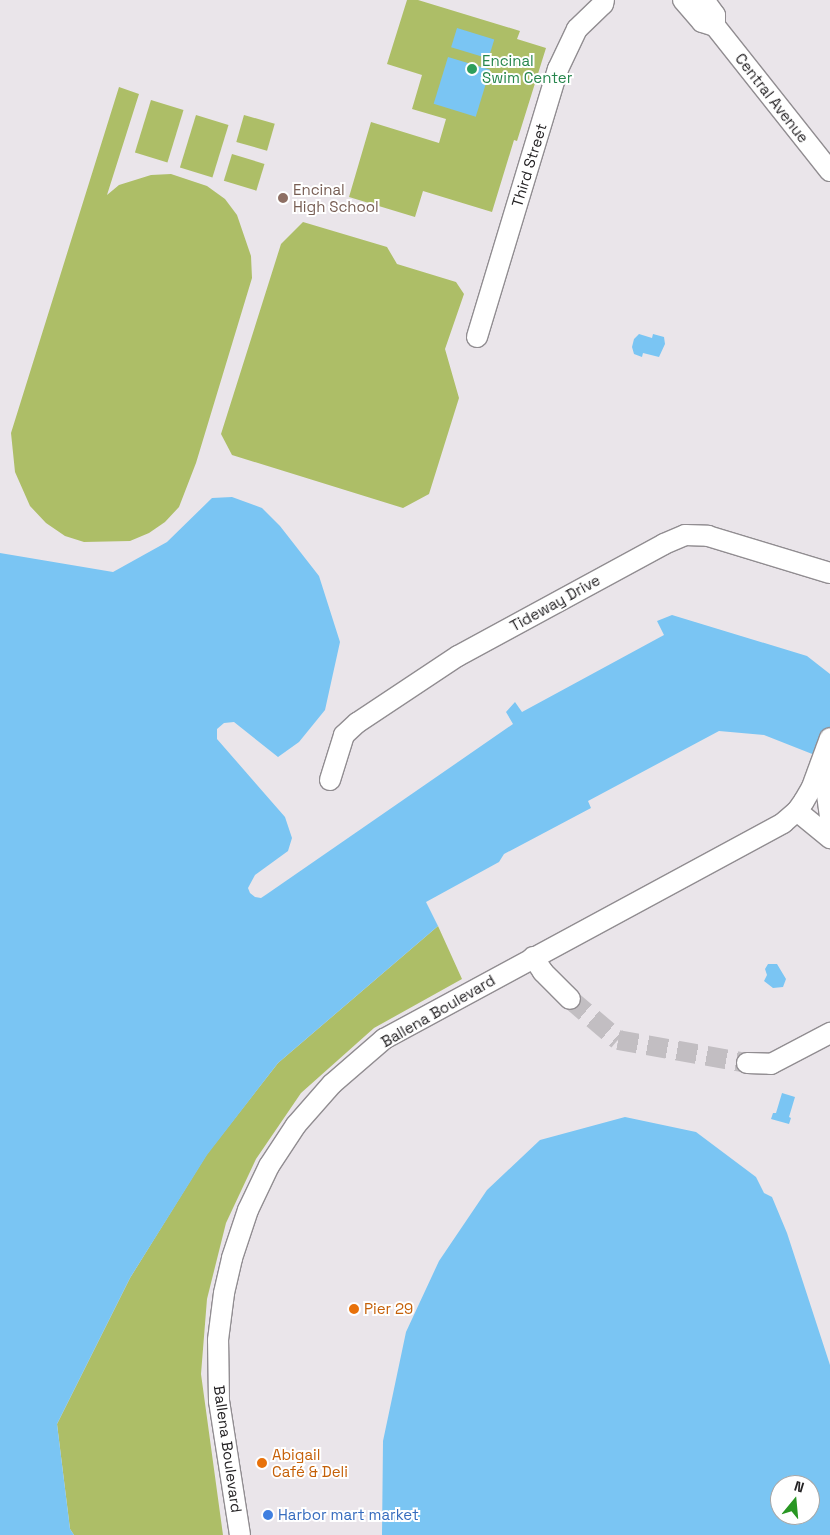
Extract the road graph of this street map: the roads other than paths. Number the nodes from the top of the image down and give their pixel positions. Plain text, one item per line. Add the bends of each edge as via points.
1 (683, 0) edge
2 (704, 0) edge
3 (608, 1) edge
4 (715, 26) junction
5 (830, 171) edge
6 (477, 337) dead end
7 (830, 573) edge
8 (830, 738) edge
9 (822, 761) junction
10 (330, 780) dead end
11 (797, 811) junction
12 (830, 818) edge
13 (830, 838) edge
14 (533, 957) junction
15 (570, 999) tunnel mouth
16 (830, 1033) edge
17 (747, 1063) tunnel mouth
18 (240, 1535) edge

1 - 4 street, Central Avenue via 702,22
2 - 4 street, Central Avenue via 715,15
3 - 6 street, Third Street via 577,29 558,69
4 - 5 street, Central Avenue
7 - 10 street, Tideway Drive via 708,536 685,535 458,656 357,723 344,735
8 - 9 street, Ballena Boulevard
9 - 11 street, Ballena Boulevard via 812,787
9 - 12 street
11 - 13 street
11 - 14 street, Ballena Boulevard via 783,822
14 - 15 street via 542,972
14 - 18 street, Ballena Boulevard via 384,1039 332,1084 296,1125 269,1166 248,1210 232,1258 218,1340 220,1401
16 - 17 street via 771,1064

